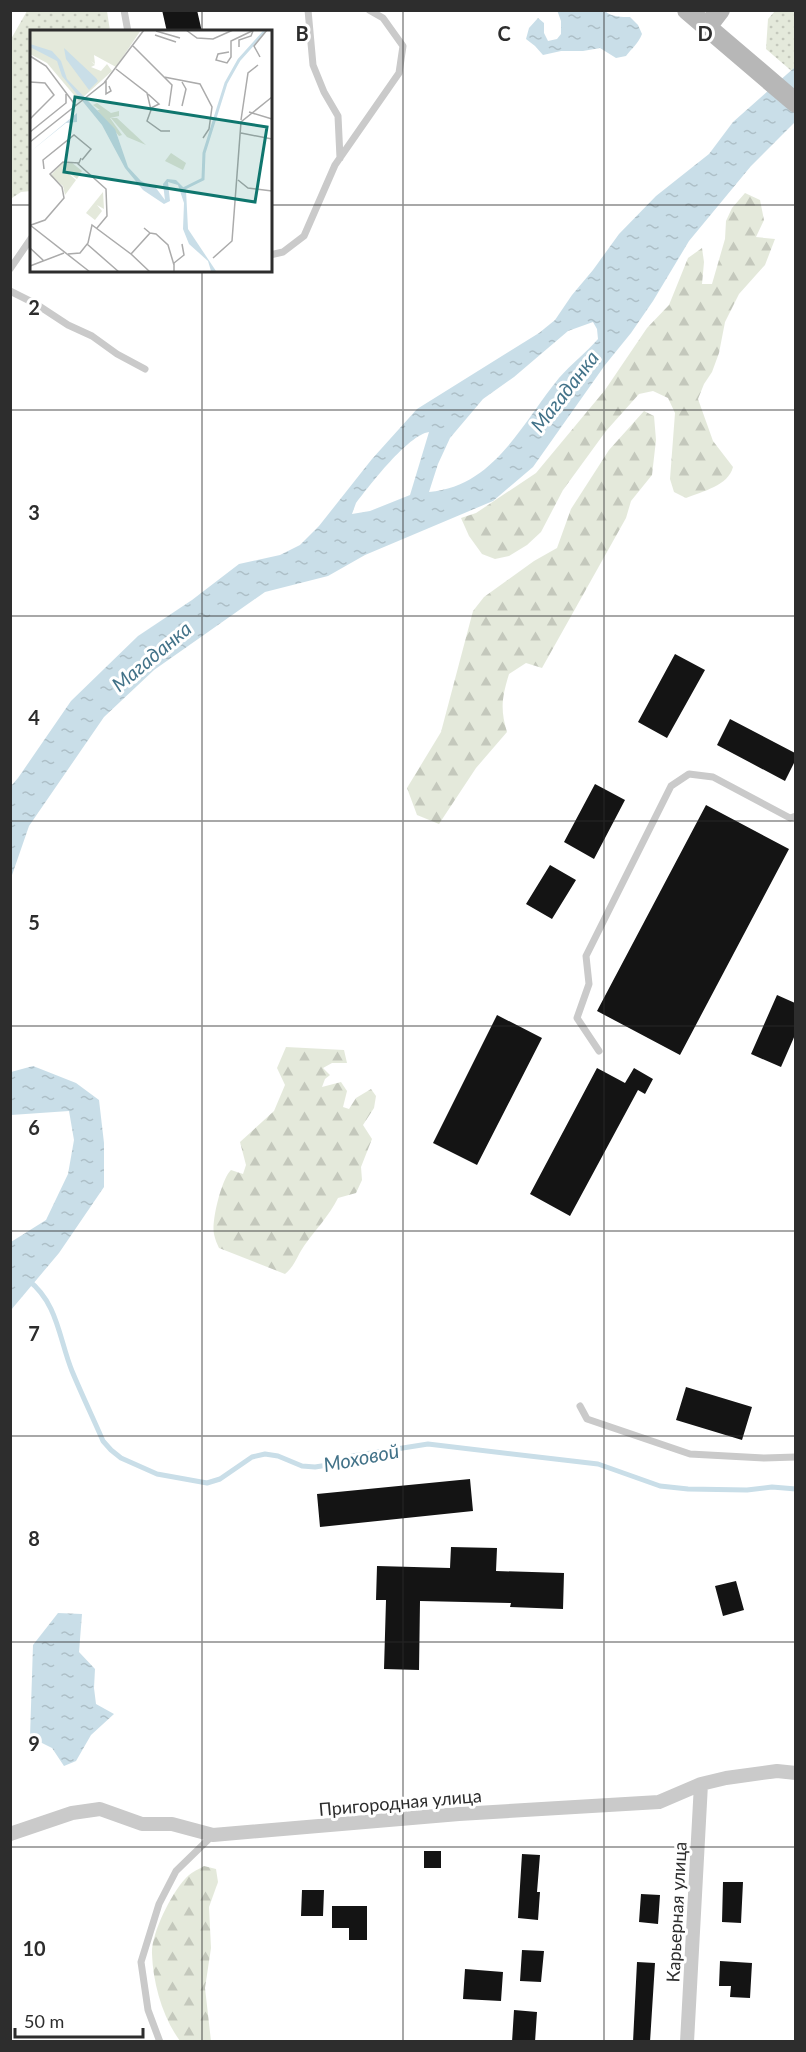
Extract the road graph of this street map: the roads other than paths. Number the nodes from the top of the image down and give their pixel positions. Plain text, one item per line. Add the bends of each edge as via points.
1 (123, 10) edge
2 (308, 10) edge
3 (369, 10) edge
4 (687, 10) edge
5 (720, 10) edge
6 (707, 27) junction
7 (128, 30) edge
8 (795, 103) edge
9 (340, 158) junction
10 (30, 240) edge
11 (272, 255) edge
12 (10, 269) edge
13 (10, 291) edge
14 (145, 369) dead end
15 (795, 816) edge
16 (599, 1051) dead end
17 (580, 1406) dead end
18 (795, 1457) edge
19 (795, 1773) edge
20 (701, 1785) junction
21 (10, 1834) edge
22 (213, 1835) junction
23 (160, 2042) edge
24 (687, 2042) edge

1 - 7 lane
2 - 9 lane via 313,64 338,116
3 - 9 lane via 383,18 403,46 399,73
4 - 6 street
5 - 6 street
6 - 8 street
9 - 11 lane via 304,236 283,252
10 - 12 lane
13 - 14 lane
15 - 16 lane via 790,818 713,777 689,774 671,786 586,956 589,984 577,1018
17 - 18 lane via 587,1419 690,1454
19 - 20 street, Пригородная улица via 726,1778
20 - 22 street, Пригородная улица via 659,1802
20 - 24 street, Карьерная улица
21 - 22 street, Пригородная улица via 72,1813 100,1809 142,1824 172,1824
22 - 23 lane via 176,1871 159,1904 141,1962 148,2010

